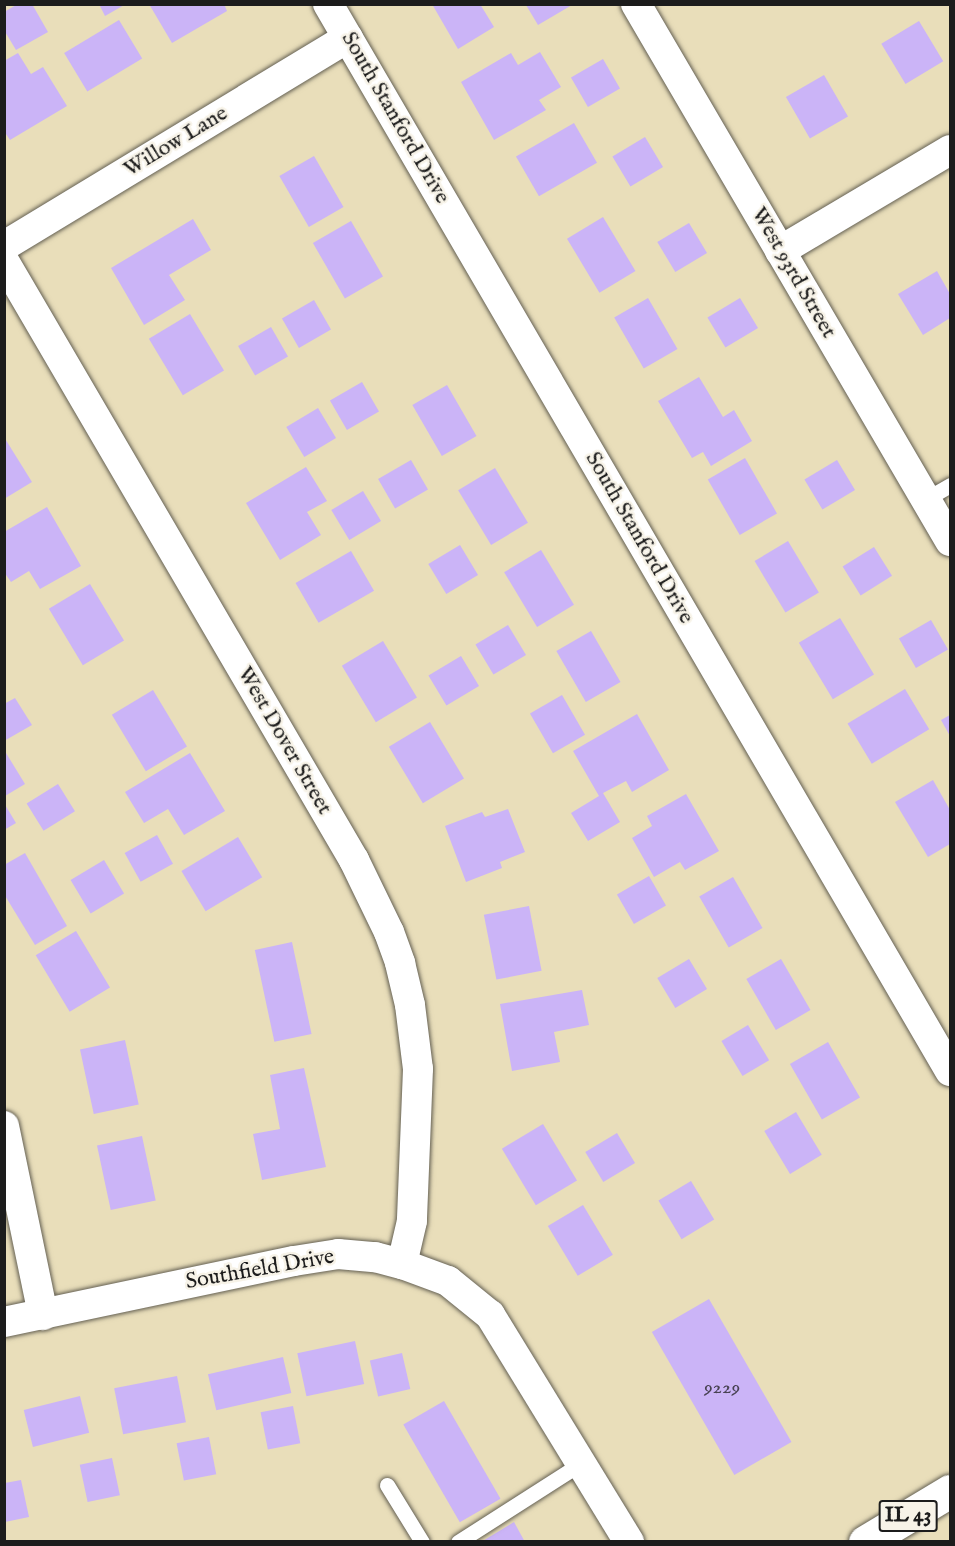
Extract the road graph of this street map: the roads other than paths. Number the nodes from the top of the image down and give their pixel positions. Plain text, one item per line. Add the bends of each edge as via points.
1 (328, 4) edge
2 (636, 4) edge
3 (348, 38) junction
4 (951, 150) edge
5 (4, 246) edge
6 (780, 251) junction
7 (4, 261) edge
8 (938, 492) edge
9 (951, 541) edge
10 (951, 1071) edge
11 (4, 1126) edge
12 (402, 1264) junction
13 (43, 1315) junction
14 (4, 1322) edge
15 (583, 1462) junction
16 (387, 1485) dead end
17 (951, 1491) edge
18 (422, 1542) edge
19 (458, 1542) edge
20 (629, 1542) edge
21 (865, 1542) edge

1 - 3 street, South Stanford Drive
2 - 6 street, West 93rd Street
3 - 5 street, Willow Lane
3 - 10 street, South Stanford Drive
4 - 6 street
6 - 8 street, West 93rd Street
7 - 12 street, West Dover Street via 354,860 389,932 410,1005 418,1069 412,1221
8 - 9 street, West 93rd Street
11 - 13 street
12 - 13 street, Southfield Drive via 375,1257 327,1256
12 - 15 street, Southfield Drive via 448,1281 490,1315
13 - 14 street, Southfield Drive
15 - 19 lane
15 - 20 street, Southfield Drive
16 - 18 lane
17 - 21 main road, IL 43

